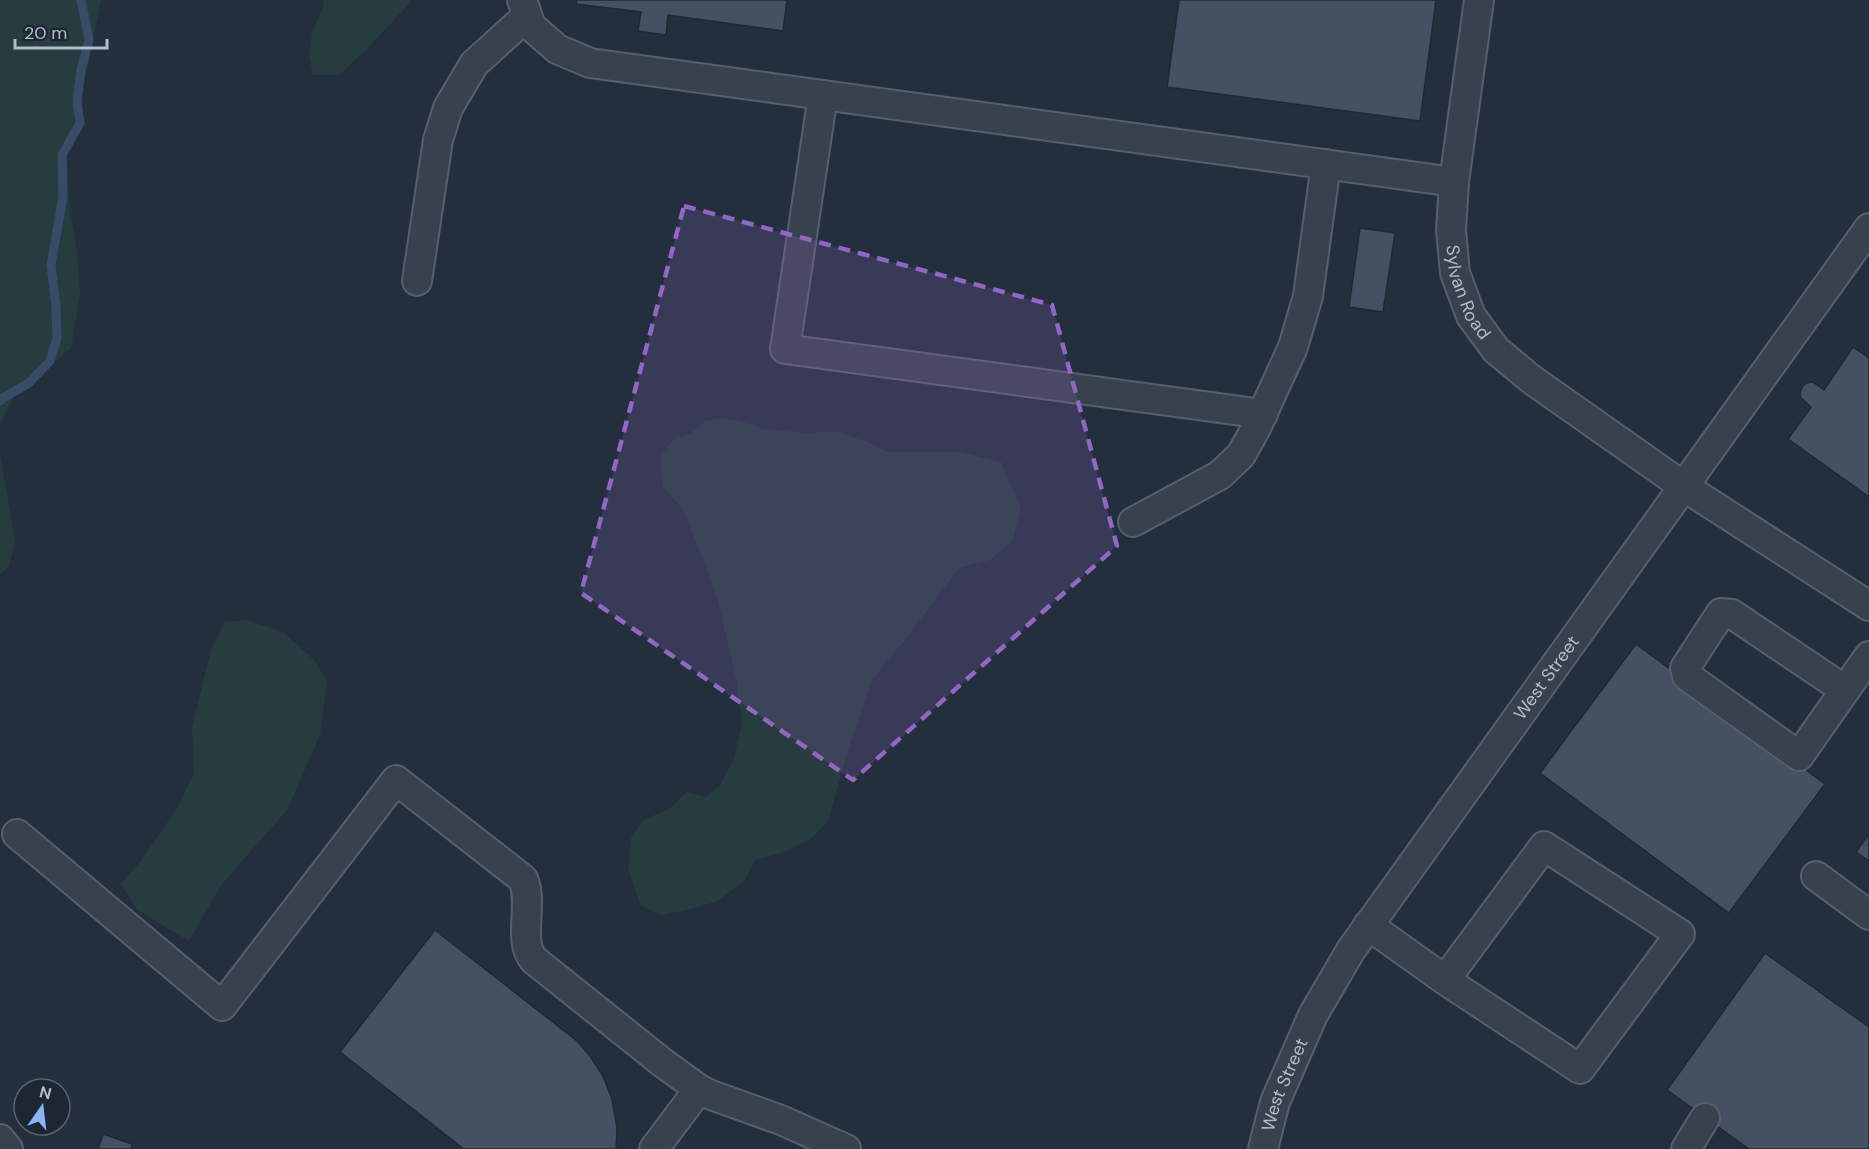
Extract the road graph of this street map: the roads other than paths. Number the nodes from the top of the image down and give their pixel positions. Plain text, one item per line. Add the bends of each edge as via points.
1 (1479, 0) edge
2 (525, 8) edge
3 (822, 95) junction
4 (1326, 164) junction
5 (1454, 182) junction
6 (1869, 228) edge
7 (417, 281) dead end
8 (1263, 414) junction
9 (1683, 486) junction
10 (1133, 522) dead end
11 (1869, 606) edge
12 (1869, 656) edge
13 (1845, 690) junction
14 (16, 834) dead end
15 (1816, 876) dead end
16 (1869, 915) edge
17 (1368, 925) junction
18 (1445, 980) junction
19 (699, 1089) junction
20 (1705, 1118) dead end
21 (0, 1139) edge
22 (8, 1149) edge
23 (654, 1149) edge
24 (846, 1149) edge
25 (1263, 1149) edge
26 (1686, 1149) edge

1 - 5 street, Sylvan Road
2 - 3 street via 531,26 557,49 590,63
2 - 7 street via 474,64 448,108 438,140
3 - 4 street
3 - 8 street via 785,349
4 - 5 street
4 - 8 street via 1308,296 1293,347
5 - 9 street, Sylvan Road via 1451,230 1455,273 1471,316 1496,350
6 - 9 street, West Street
8 - 10 street via 1241,455 1220,475
9 - 11 street, Sylvan Road
9 - 17 street, West Street
12 - 13 street
13 - 13 street via 1799,756 1687,676 1685,668 1721,613 1732,614
14 - 19 street via 222,1006 396,780 523,879 528,895 527,950 534,960
15 - 16 street
17 - 18 street
17 - 25 street, West Street via 1313,1015 1275,1102
18 - 18 street via 1544,846 1680,934 1580,1069
19 - 23 street
19 - 24 street
20 - 26 street
21 - 22 street

